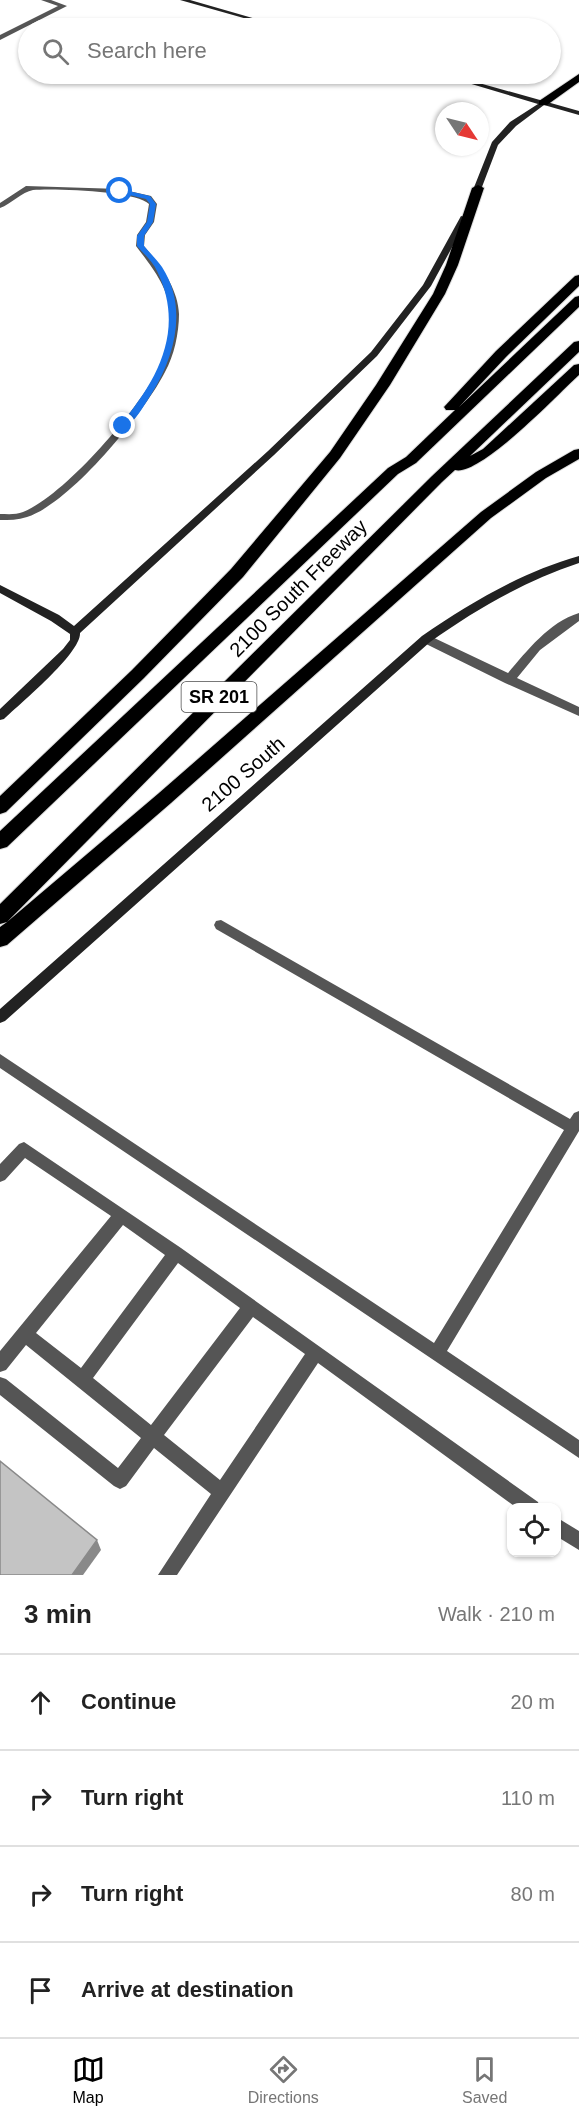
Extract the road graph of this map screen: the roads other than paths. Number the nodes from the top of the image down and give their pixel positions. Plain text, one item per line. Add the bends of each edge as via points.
1 (44, 0) edge
2 (183, 0) edge
3 (40, 18) edge
4 (248, 18) edge
5 (18, 29) edge
6 (0, 38) edge
7 (579, 77) edge
8 (476, 84) edge
9 (543, 103) junction
10 (579, 113) edge
11 (478, 188) junction
12 (0, 206) edge
13 (579, 279) edge
14 (579, 300) edge
15 (579, 345) edge
16 (579, 368) edge
17 (579, 453) edge
18 (393, 471) junction
19 (438, 479) junction
20 (0, 517) edge
21 (579, 559) edge
22 (0, 589) edge
23 (579, 617) edge
24 (75, 632) junction
25 (426, 639) junction
26 (509, 680) junction
27 (579, 712) edge
28 (0, 716) edge
29 (0, 807) edge
30 (0, 842) edge
31 (0, 916) edge
32 (221, 925) dead end
33 (0, 939) edge
34 (0, 1017) edge
35 (0, 1060) edge
36 (576, 1123) edge
37 (0, 1175) edge
38 (122, 1215) junction
39 (176, 1253) junction
40 (251, 1306) junction
41 (24, 1334) junction
42 (316, 1352) junction
43 (436, 1354) junction
44 (0, 1364) edge
45 (82, 1380) junction
46 (0, 1385) edge
47 (153, 1436) junction
48 (579, 1450) edge
49 (222, 1492) junction
50 (525, 1503) edge
51 (561, 1528) edge
52 (579, 1540) edge
53 (167, 1575) edge

1 - 3 lane via 64,6
2 - 4 street
5 - 6 lane
7 - 9 highway
8 - 9 street
9 - 10 street
9 - 11 street via 500,138
11 - 24 street via 427,286 374,354
11 - 29 highway via 452,266 434,304 335,455 229,581
12 - 20 lane via 29,188 120,191 148,198 153,204 150,222 140,246 159,269 171,297 174,322 162,370 135,413 54,498 26,515
13 - 18 highway via 501,354
14 - 18 highway, 2100 South Freeway / SR 201 via 411,460
15 - 19 highway, 2100 South Freeway / SR 201
16 - 19 highway via 488,452
17 - 33 highway via 486,515
18 - 30 highway, 2100 South Freeway / SR 201
19 - 31 highway, 2100 South Freeway / SR 201
21 - 25 street, 2100 South via 471,607
22 - 24 street
23 - 26 lane via 536,647
24 - 28 street via 67,652
25 - 26 lane
25 - 34 street, 2100 South
26 - 27 lane
32 - 36 lane
35 - 43 lane
36 - 43 lane
37 - 38 lane via 24,1149
38 - 39 lane
38 - 41 lane
39 - 40 lane
39 - 45 lane
40 - 42 lane
40 - 47 lane
41 - 44 lane
41 - 45 lane
42 - 49 lane
42 - 50 lane
43 - 48 lane
45 - 47 lane
46 - 47 lane via 120,1480
47 - 49 lane
49 - 53 lane
51 - 52 lane

